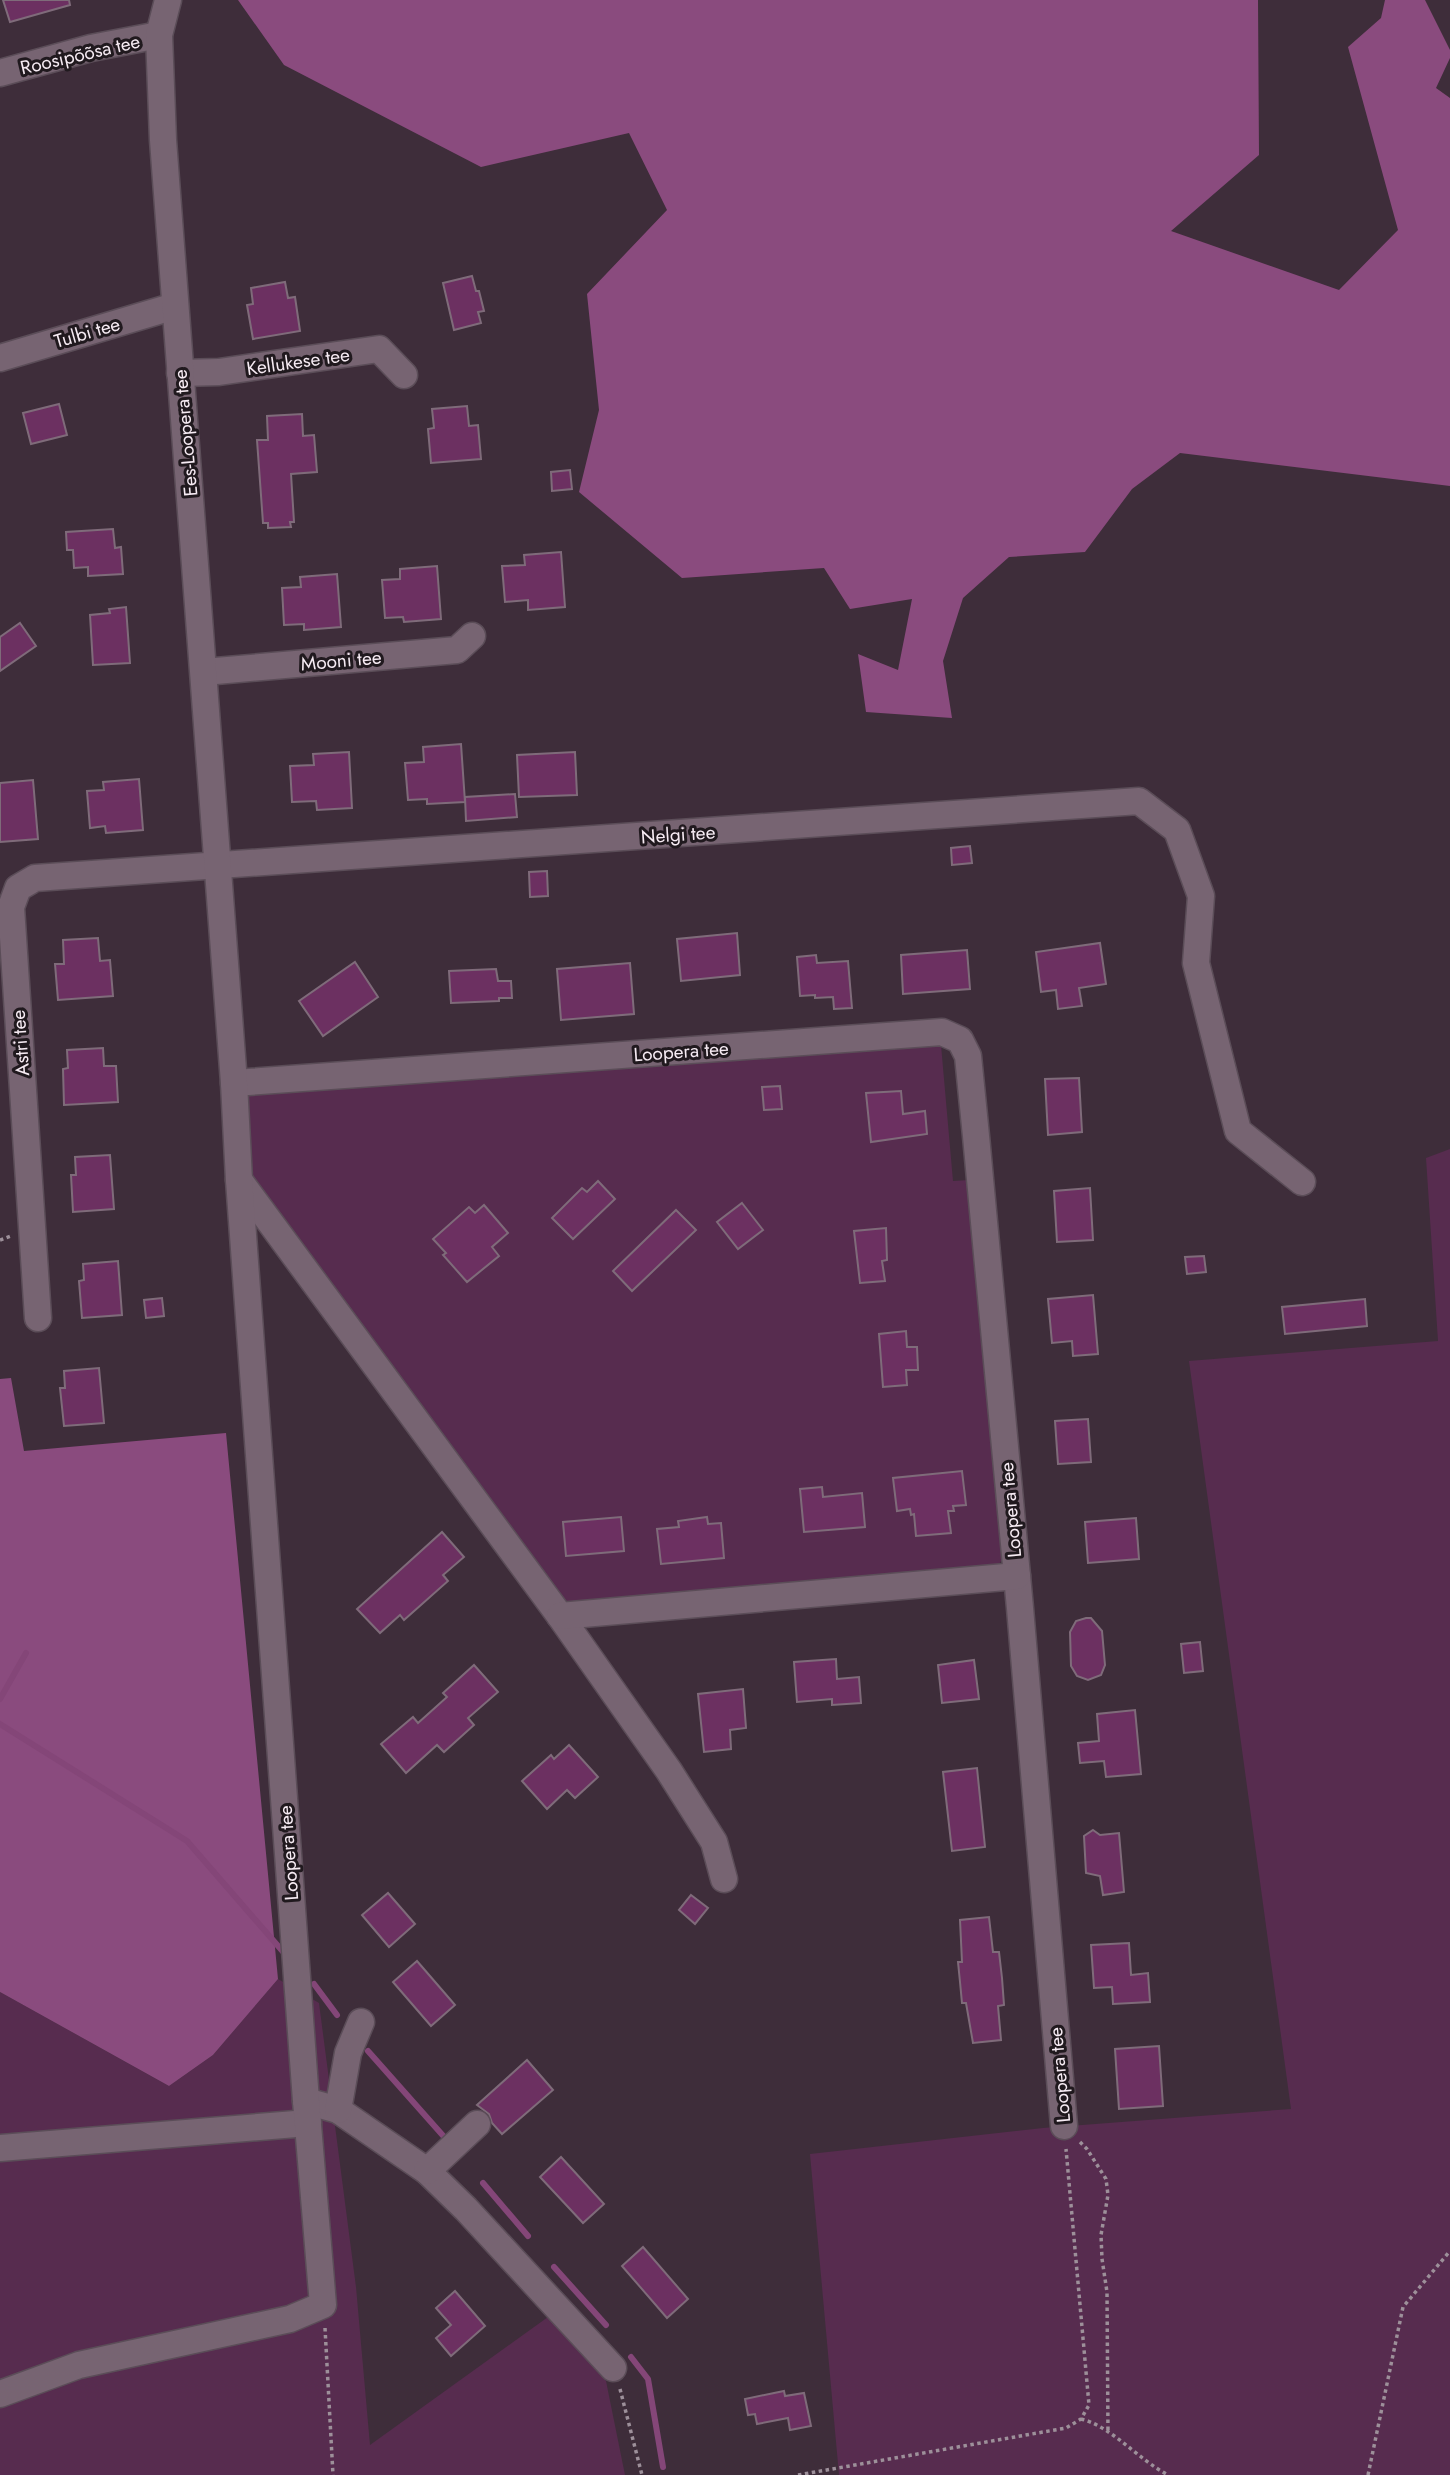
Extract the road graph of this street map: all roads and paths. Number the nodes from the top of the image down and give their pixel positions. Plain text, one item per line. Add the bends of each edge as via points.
1 (168, 0) edge
2 (159, 35) junction
3 (0, 73) edge
4 (175, 306) junction
5 (0, 358) edge
6 (180, 373) junction
7 (404, 375) dead end
8 (472, 636) dead end
9 (204, 672) junction
10 (218, 866) junction
11 (234, 1083) junction
12 (239, 1180) junction
13 (1302, 1182) dead end
14 (38, 1318) dead end
15 (1017, 1576) junction
16 (560, 1616) junction
17 (724, 1879) dead end
18 (361, 2022) dead end
19 (338, 2110) junction
20 (307, 2112) junction
21 (477, 2124) dead end
22 (1064, 2126) junction
23 (0, 2148) edge
24 (427, 2171) junction
25 (1450, 2251) edge
26 (323, 2305) junction
27 (613, 2368) joint
28 (0, 2394) edge
29 (1081, 2419) junction
30 (1108, 2433) junction
31 (333, 2475) edge
32 (642, 2475) edge
33 (798, 2475) edge
34 (1168, 2475) edge
35 (1368, 2475) edge

1 - 2 street, Ees-Loopera tee
2 - 3 street, Roosipõõsa tee
2 - 4 street, Ees-Loopera tee
4 - 5 street, Tulbi tee
4 - 6 street, Ees-Loopera tee
6 - 7 street, Kellukese tee via 219,372 379,349
6 - 9 street, Ees-Loopera tee
8 - 9 street, Mooni tee via 457,650
9 - 10 street, Ees-Loopera tee
10 - 11 street, Loopera tee
10 - 13 street, Nelgi tee via 1139,801 1177,830 1201,896 1196,963 1238,1131
10 - 14 street, Astri tee via 35,878 18,887 11,907
11 - 12 street, Loopera tee
11 - 15 street, Loopera tee via 942,1032 960,1040 968,1056
12 - 16 street
12 - 20 street, Loopera tee
15 - 16 street
15 - 22 street, Loopera tee
16 - 17 street via 714,1842
18 - 19 street via 348,2053
19 - 20 street
19 - 24 street
20 - 23 street
20 - 26 street, Loopera tee
21 - 24 street
22 - 29 path, Loopera tee via 1089,2405
22 - 30 path via 1087,2149 1106,2179 1101,2259 1107,2292
24 - 27 street
25 - 35 path via 1403,2307
26 - 28 street via 290,2319 79,2365
26 - 31 path
27 - 32 path
29 - 30 path via 1095,2422
29 - 33 path via 1066,2428
30 - 34 path

